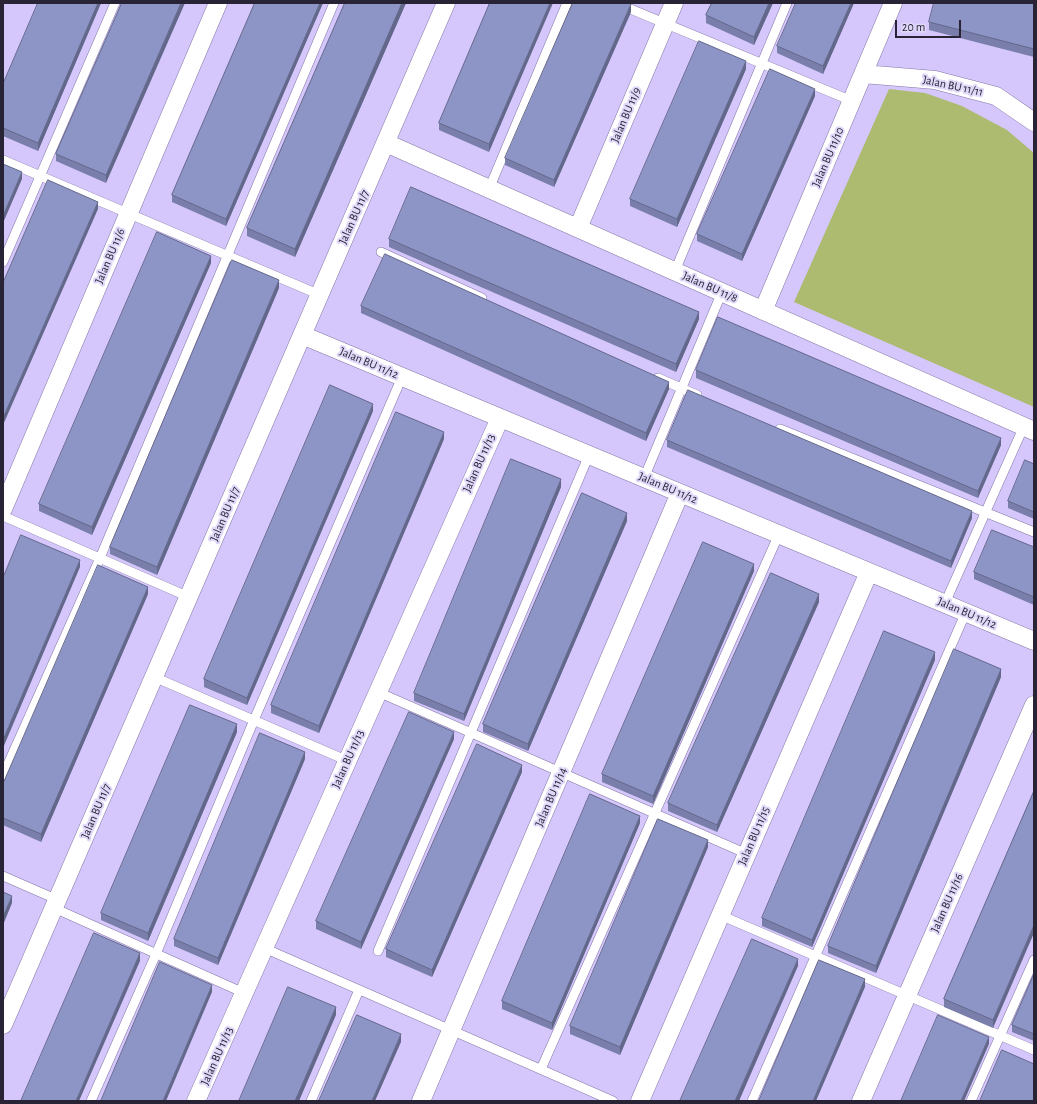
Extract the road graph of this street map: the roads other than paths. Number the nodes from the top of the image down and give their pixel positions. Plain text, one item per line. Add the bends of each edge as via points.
1 (115, 3) edge
2 (218, 3) edge
3 (334, 3) edge
4 (446, 3) edge
5 (566, 3) edge
6 (616, 3) edge
7 (674, 3) edge
8 (787, 3) edge
9 (893, 3) edge
10 (665, 23) junction
11 (761, 64) junction
12 (863, 74) junction
13 (852, 101) junction
14 (1034, 122) edge
15 (386, 143) junction
16 (3, 160) edge
17 (41, 176) junction
18 (489, 189) junction
19 (129, 213) junction
20 (578, 228) junction
21 (381, 252) dead end
22 (228, 255) junction
23 (3, 262) edge
24 (675, 271) junction
25 (722, 292) junction
26 (320, 295) junction
27 (488, 301) edge
28 (763, 311) junction
29 (302, 335) junction
30 (653, 376) edge
31 (402, 377) junction
32 (681, 389) junction
33 (703, 398) edge
34 (500, 418) junction
35 (768, 424) edge
36 (1029, 428) edge
37 (590, 455) junction
38 (644, 478) junction
39 (680, 493) junction
40 (3, 509) edge
41 (986, 513) junction
42 (3, 516) edge
43 (1034, 532) edge
44 (779, 534) junction
45 (100, 558) junction
46 (869, 572) junction
47 (188, 597) junction
48 (945, 604) junction
49 (966, 612) junction
50 (1034, 641) edge
51 (154, 677) junction
52 (378, 692) junction
53 (1034, 705) edge
54 (254, 720) junction
55 (471, 733) junction
56 (348, 761) junction
57 (561, 773) junction
58 (3, 775) edge
59 (655, 814) junction
60 (747, 854) junction
61 (3, 876) edge
62 (56, 904) junction
63 (720, 915) junction
64 (264, 948) junction
65 (378, 950) dead end
66 (156, 954) junction
67 (815, 956) junction
68 (1034, 960) edge
69 (359, 990) junction
70 (244, 993) junction
71 (907, 996) junction
72 (3, 1025) edge
73 (451, 1030) junction
74 (1000, 1036) junction
75 (1034, 1050) edge
76 (541, 1070) junction
77 (91, 1101) edge
78 (196, 1101) edge
79 (311, 1101) edge
80 (421, 1101) edge
81 (613, 1101) edge
82 (640, 1101) edge
83 (752, 1101) edge
84 (861, 1101) edge
85 (971, 1101) edge

1 - 17 lane
2 - 19 street, Jalan BU 11/6
3 - 22 lane
4 - 15 street, Jalan BU 11/7
5 - 18 lane
6 - 10 lane
7 - 10 street, Jalan BU 11/9
8 - 11 lane
9 - 12 street, Jalan BU 11/10
10 - 11 lane
10 - 20 street, Jalan BU 11/9
11 - 13 lane
11 - 24 lane
12 - 13 street, Jalan BU 11/10
12 - 14 street, Jalan BU 11/11 via 935,80 996,96
13 - 28 street, Jalan BU 11/10
15 - 18 street, Jalan BU 11/8
15 - 26 street, Jalan BU 11/7
16 - 17 lane
17 - 19 lane
17 - 23 lane
18 - 20 street, Jalan BU 11/8
19 - 22 lane
19 - 40 street, Jalan BU 11/6
20 - 24 street, Jalan BU 11/8
21 - 27 lane
22 - 26 lane
22 - 45 lane
24 - 25 street, Jalan BU 11/8
25 - 28 street, Jalan BU 11/8
25 - 32 lane
26 - 29 street, Jalan BU 11/7
28 - 36 street, Jalan BU 11/8
29 - 31 street, Jalan BU 11/12
29 - 47 street, Jalan BU 11/7
30 - 32 lane
31 - 34 street, Jalan BU 11/12
31 - 54 lane
32 - 33 lane
32 - 38 lane
34 - 37 street, Jalan BU 11/12
34 - 52 street, Jalan BU 11/13
35 - 41 lane
36 - 41 lane
37 - 38 street, Jalan BU 11/12
37 - 55 lane
38 - 39 street, Jalan BU 11/12
39 - 44 street, Jalan BU 11/12
39 - 57 street, Jalan BU 11/14
41 - 43 lane
41 - 48 lane
42 - 45 lane
44 - 46 street, Jalan BU 11/12
44 - 59 lane
45 - 47 lane
45 - 58 lane
46 - 48 street, Jalan BU 11/12
46 - 60 street, Jalan BU 11/15
47 - 51 street, Jalan BU 11/7
48 - 49 street, Jalan BU 11/12
49 - 50 street, Jalan BU 11/12
49 - 67 lane
51 - 54 lane
51 - 62 street, Jalan BU 11/7
52 - 55 lane
52 - 56 street, Jalan BU 11/13
53 - 71 street, Jalan BU 11/16
54 - 56 lane
54 - 66 lane
55 - 57 lane
55 - 65 lane
56 - 64 street, Jalan BU 11/13
57 - 59 lane
57 - 73 street, Jalan BU 11/14
59 - 60 lane
59 - 76 lane
60 - 63 street, Jalan BU 11/15
61 - 62 lane
62 - 66 lane
62 - 72 street, Jalan BU 11/7
63 - 67 lane
63 - 82 street, Jalan BU 11/15
64 - 69 lane
64 - 70 street, Jalan BU 11/13
66 - 70 lane
66 - 77 lane
67 - 71 lane
67 - 83 lane
68 - 74 lane
69 - 73 lane
69 - 79 lane
70 - 78 street, Jalan BU 11/13
71 - 74 lane
71 - 84 street, Jalan BU 11/16
73 - 76 lane
73 - 80 street, Jalan BU 11/14
74 - 75 lane
74 - 85 lane
76 - 81 lane

